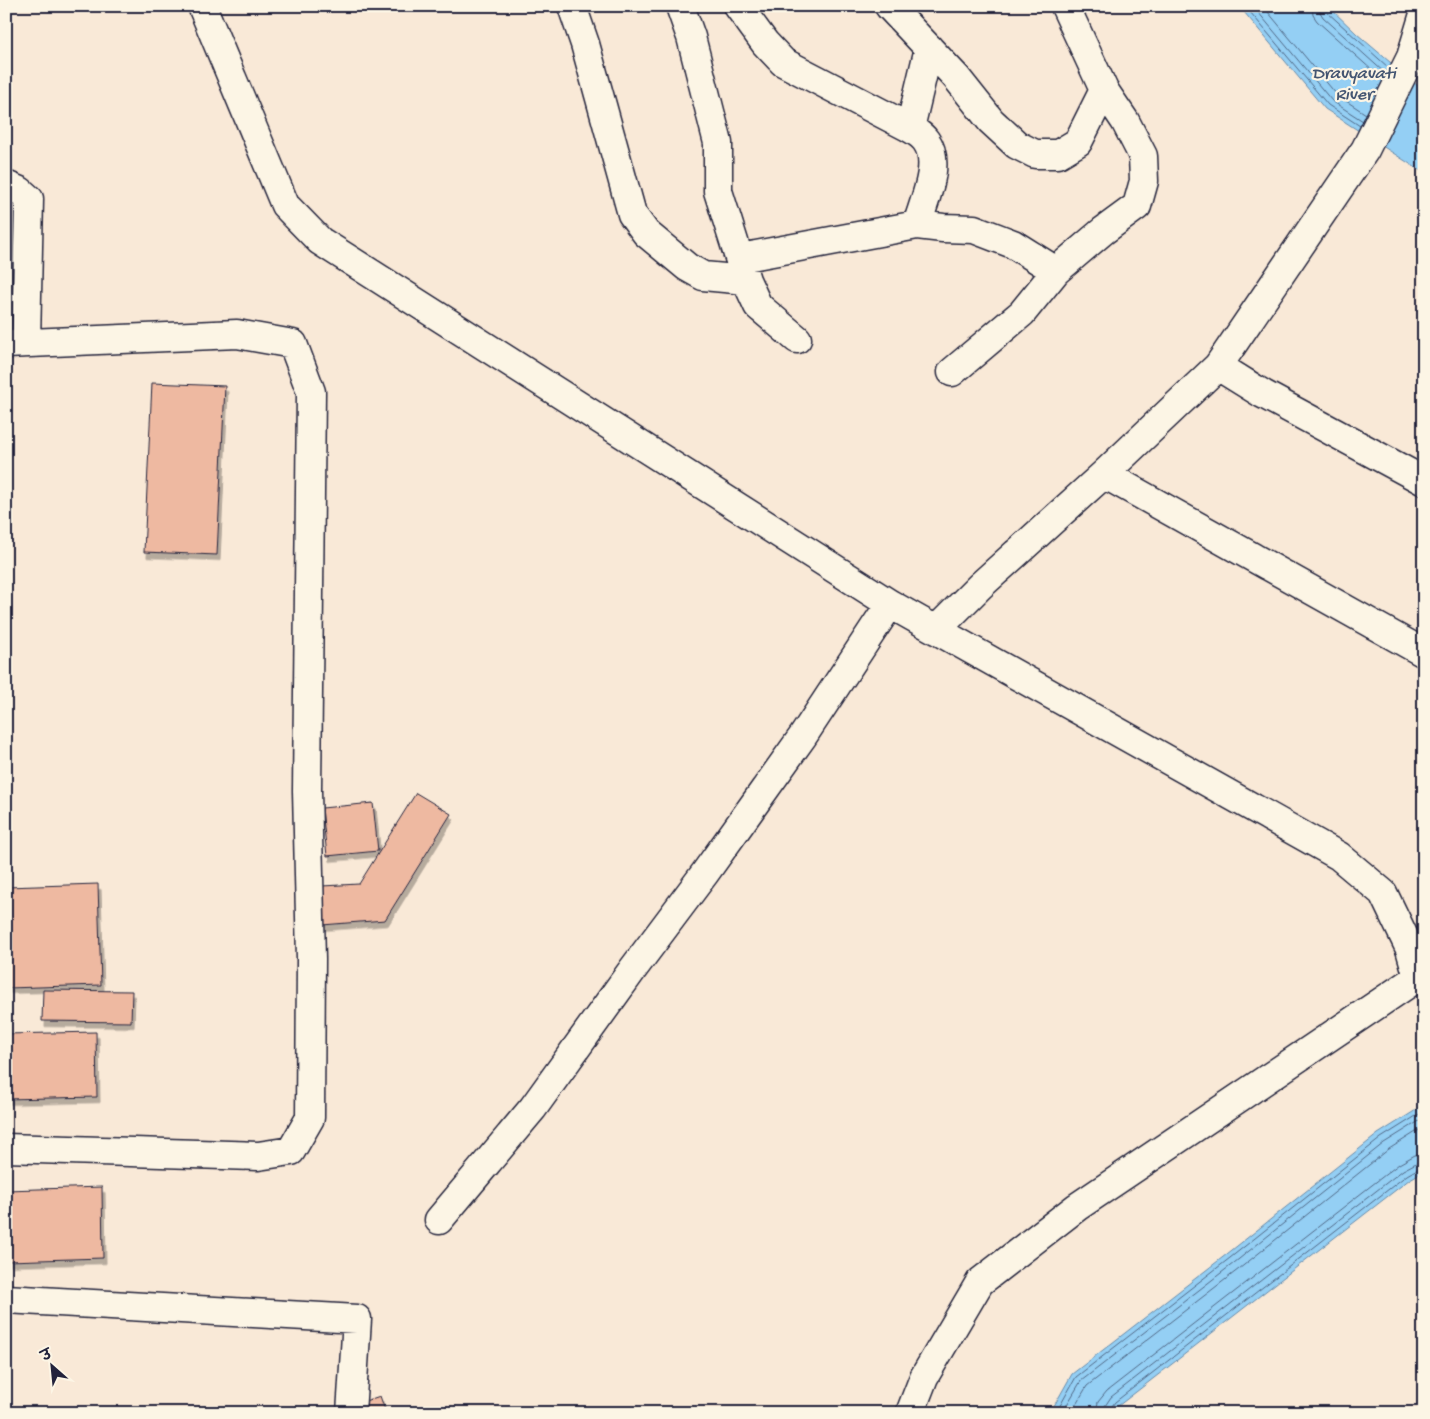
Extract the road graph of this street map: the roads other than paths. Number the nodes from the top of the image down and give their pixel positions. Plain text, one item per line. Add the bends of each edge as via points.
1 (202, 6) edge
2 (572, 6) edge
3 (680, 6) edge
4 (738, 6) edge
5 (889, 6) edge
6 (1065, 6) edge
7 (1424, 14) edge
8 (929, 48) junction
9 (1104, 90) junction
10 (910, 128) junction
11 (6, 185) edge
12 (917, 225) junction
13 (743, 269) junction
14 (1056, 271) junction
15 (17, 288) edge
16 (797, 339) dead end
17 (16, 343) edge
18 (1218, 366) junction
19 (952, 372) dead end
20 (1104, 474) junction
21 (1424, 481) edge
22 (890, 604) junction
23 (936, 630) junction
24 (1424, 653) edge
25 (1421, 975) edge
26 (6, 1148) edge
27 (439, 1220) dead end
28 (6, 1299) edge
29 (351, 1413) edge
30 (910, 1413) edge

1 - 22 street via 285,205 320,241
2 - 13 street via 632,214 646,233 703,276
3 - 13 street via 718,143 718,191
4 - 10 street via 765,44 783,62
5 - 8 street
6 - 9 street
7 - 18 street via 1411,58 1365,150
8 - 9 street via 998,127 1016,145 1035,154 1058,154 1078,142
8 - 10 street
9 - 14 street via 1143,156 1144,181 1137,206
10 - 12 street via 925,139 932,151 934,167
11 - 15 street via 29,199
12 - 13 street
12 - 14 street via 974,229 1014,244
13 - 16 street via 758,306
14 - 19 street via 1022,313
15 - 17 street
17 - 26 street via 237,334 293,344 311,392 307,791 310,1118 291,1150 258,1156
18 - 20 street
18 - 21 street via 1262,394
20 - 23 street
20 - 24 street
22 - 23 street
22 - 27 street via 803,736 706,873 533,1108
23 - 25 street via 1338,856 1383,893
25 - 30 street via 1077,1207 980,1282 924,1377
28 - 29 street via 357,1319

